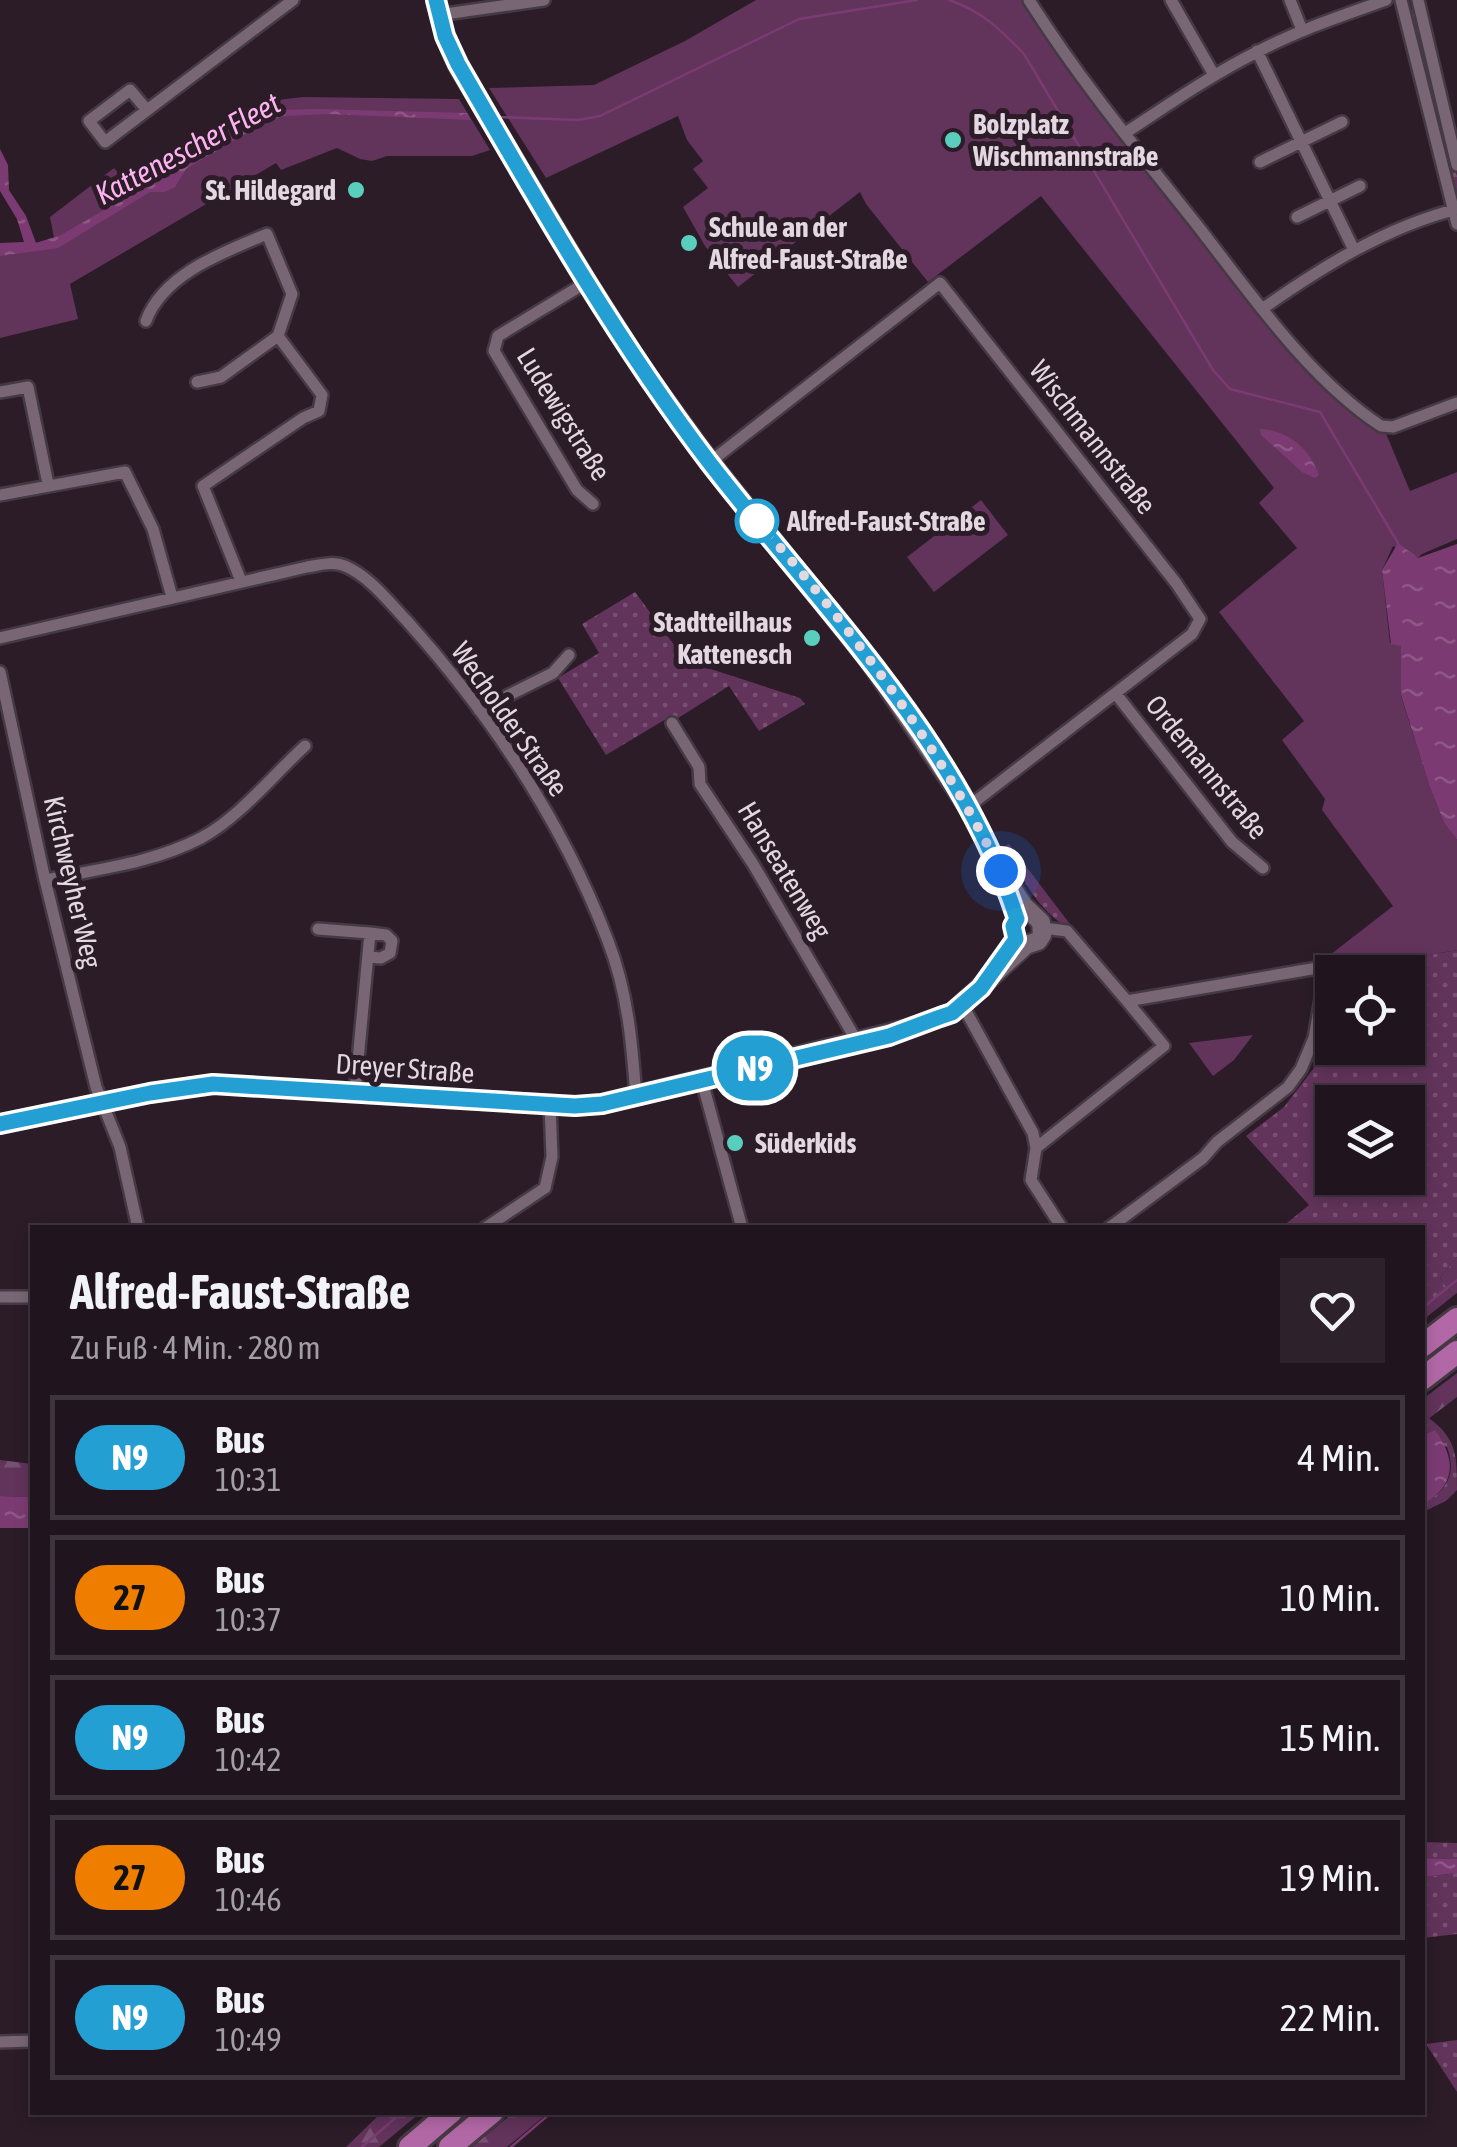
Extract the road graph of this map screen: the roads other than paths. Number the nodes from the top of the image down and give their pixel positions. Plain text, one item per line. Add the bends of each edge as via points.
1 (292, 0) edge
2 (544, 0) edge
3 (1029, 0) edge
4 (1171, 0) edge
5 (1290, 0) edge
6 (1386, 0) edge
7 (1402, 0) edge
8 (1418, 0) edge
9 (437, 7) edge
10 (1302, 30) junction
11 (1257, 52) junction
12 (1214, 75) junction
13 (147, 110) junction
14 (1342, 122) dead end
15 (1125, 133) junction
16 (1301, 142) junction
17 (1260, 162) dead end
18 (1457, 165) edge
19 (1360, 186) dead end
20 (1329, 201) junction
21 (1454, 209) edge
22 (1297, 217) dead end
23 (1457, 224) edge
24 (1354, 250) junction
25 (587, 282) junction
26 (1262, 309) junction
27 (146, 322) dead end
28 (278, 336) junction
29 (197, 382) dead end
30 (0, 392) edge
31 (1457, 403) edge
32 (710, 462) junction
33 (48, 484) junction
34 (0, 495) edge
35 (592, 504) dead end
36 (241, 581) junction
37 (172, 597) junction
38 (0, 638) edge
39 (569, 654) dead end
40 (0, 672) edge
41 (1116, 694) junction
42 (479, 710) junction
43 (672, 723) dead end
44 (304, 746) dead end
45 (968, 807) junction
46 (1263, 868) dead end
47 (46, 880) junction
48 (1031, 921) junction
49 (318, 928) dead end
50 (370, 933) junction
51 (1021, 942) junction
52 (368, 957) junction
53 (1127, 1001) junction
54 (962, 1004) junction
55 (858, 1043) junction
56 (702, 1082) junction
57 (355, 1092) junction
58 (636, 1097) junction
59 (102, 1103) junction
60 (550, 1105) junction
61 (0, 1124) edge
62 (1036, 1148) junction
63 (137, 1225) edge
64 (490, 1225) edge
65 (741, 1225) edge
66 (1060, 1225) edge
67 (1113, 1225) edge
68 (28, 1296) dead end
69 (0, 1298) edge
70 (1457, 1319) edge
71 (1425, 1344) edge
72 (1457, 1352) edge
73 (1425, 1377) edge
74 (30, 2041) edge
75 (0, 2042) edge
76 (447, 2115) edge
77 (488, 2115) edge
78 (410, 2147) edge
79 (450, 2147) edge

1 - 13 street
2 - 9 street
3 - 15 street
4 - 12 street
5 - 10 street
6 - 10 street
7 - 21 street
8 - 18 street
9 - 25 street via 450,49
10 - 11 street
11 - 12 street
11 - 16 street
12 - 15 street
13 - 13 street via 106,142 89,121 130,90
14 - 16 street
15 - 26 street
16 - 17 street
16 - 20 street
19 - 20 street
20 - 22 street
20 - 24 street
21 - 23 street
21 - 24 street
24 - 26 street
25 - 32 street
25 - 35 street, Ludewigstraße via 498,336 494,350 577,490
26 - 31 street via 1320,373 1382,426
27 - 28 street via 153,302 178,282 216,255 267,234 292,294
28 - 29 street via 222,378
28 - 36 street via 322,395 319,411 202,486
30 - 33 street via 28,387
32 - 41 street, Wischmannstraße via 940,282 1200,618 1192,634
32 - 45 street via 868,659
33 - 34 street
33 - 37 street via 125,472 154,529
36 - 37 street, Wecholder Straße
36 - 42 street, Wecholder Straße via 347,566 398,611
37 - 38 street, Wecholder Straße
39 - 42 street via 553,673
40 - 47 street, Kirchweyher Weg
41 - 45 street, Wischmannstraße
41 - 46 street, Ordemannstraße via 1232,842
42 - 58 street, Wecholder Straße via 549,817 609,942 630,1018
43 - 55 street, Hanseatenweg via 699,767 700,784
44 - 47 street via 204,836 156,857
45 - 48 street
47 - 59 street, Kirchweyher Weg
48 - 51 street via 1013,926
48 - 51 street via 1038,941
48 - 53 street via 1068,932
49 - 50 street
50 - 52 street
50 - 52 street via 392,941 390,953
51 - 54 street
52 - 57 street
53 - 62 street via 1164,1046
53 - 67 street via 1323,967 1314,1038 1288,1087
54 - 55 street
54 - 62 street via 1013,1092
55 - 56 street
56 - 58 street, Dreyer Straße
56 - 65 street
57 - 59 street, Dreyer Straße via 213,1084
57 - 60 street, Dreyer Straße
58 - 60 street, Dreyer Straße
59 - 61 street, Dreyer Straße
59 - 63 street, Kirchweyher Weg via 120,1147
60 - 64 street via 552,1156 545,1188
62 - 66 street via 1031,1180
68 - 69 street
70 - 71 highway
72 - 73 highway
74 - 75 street
76 - 78 highway
77 - 79 highway

